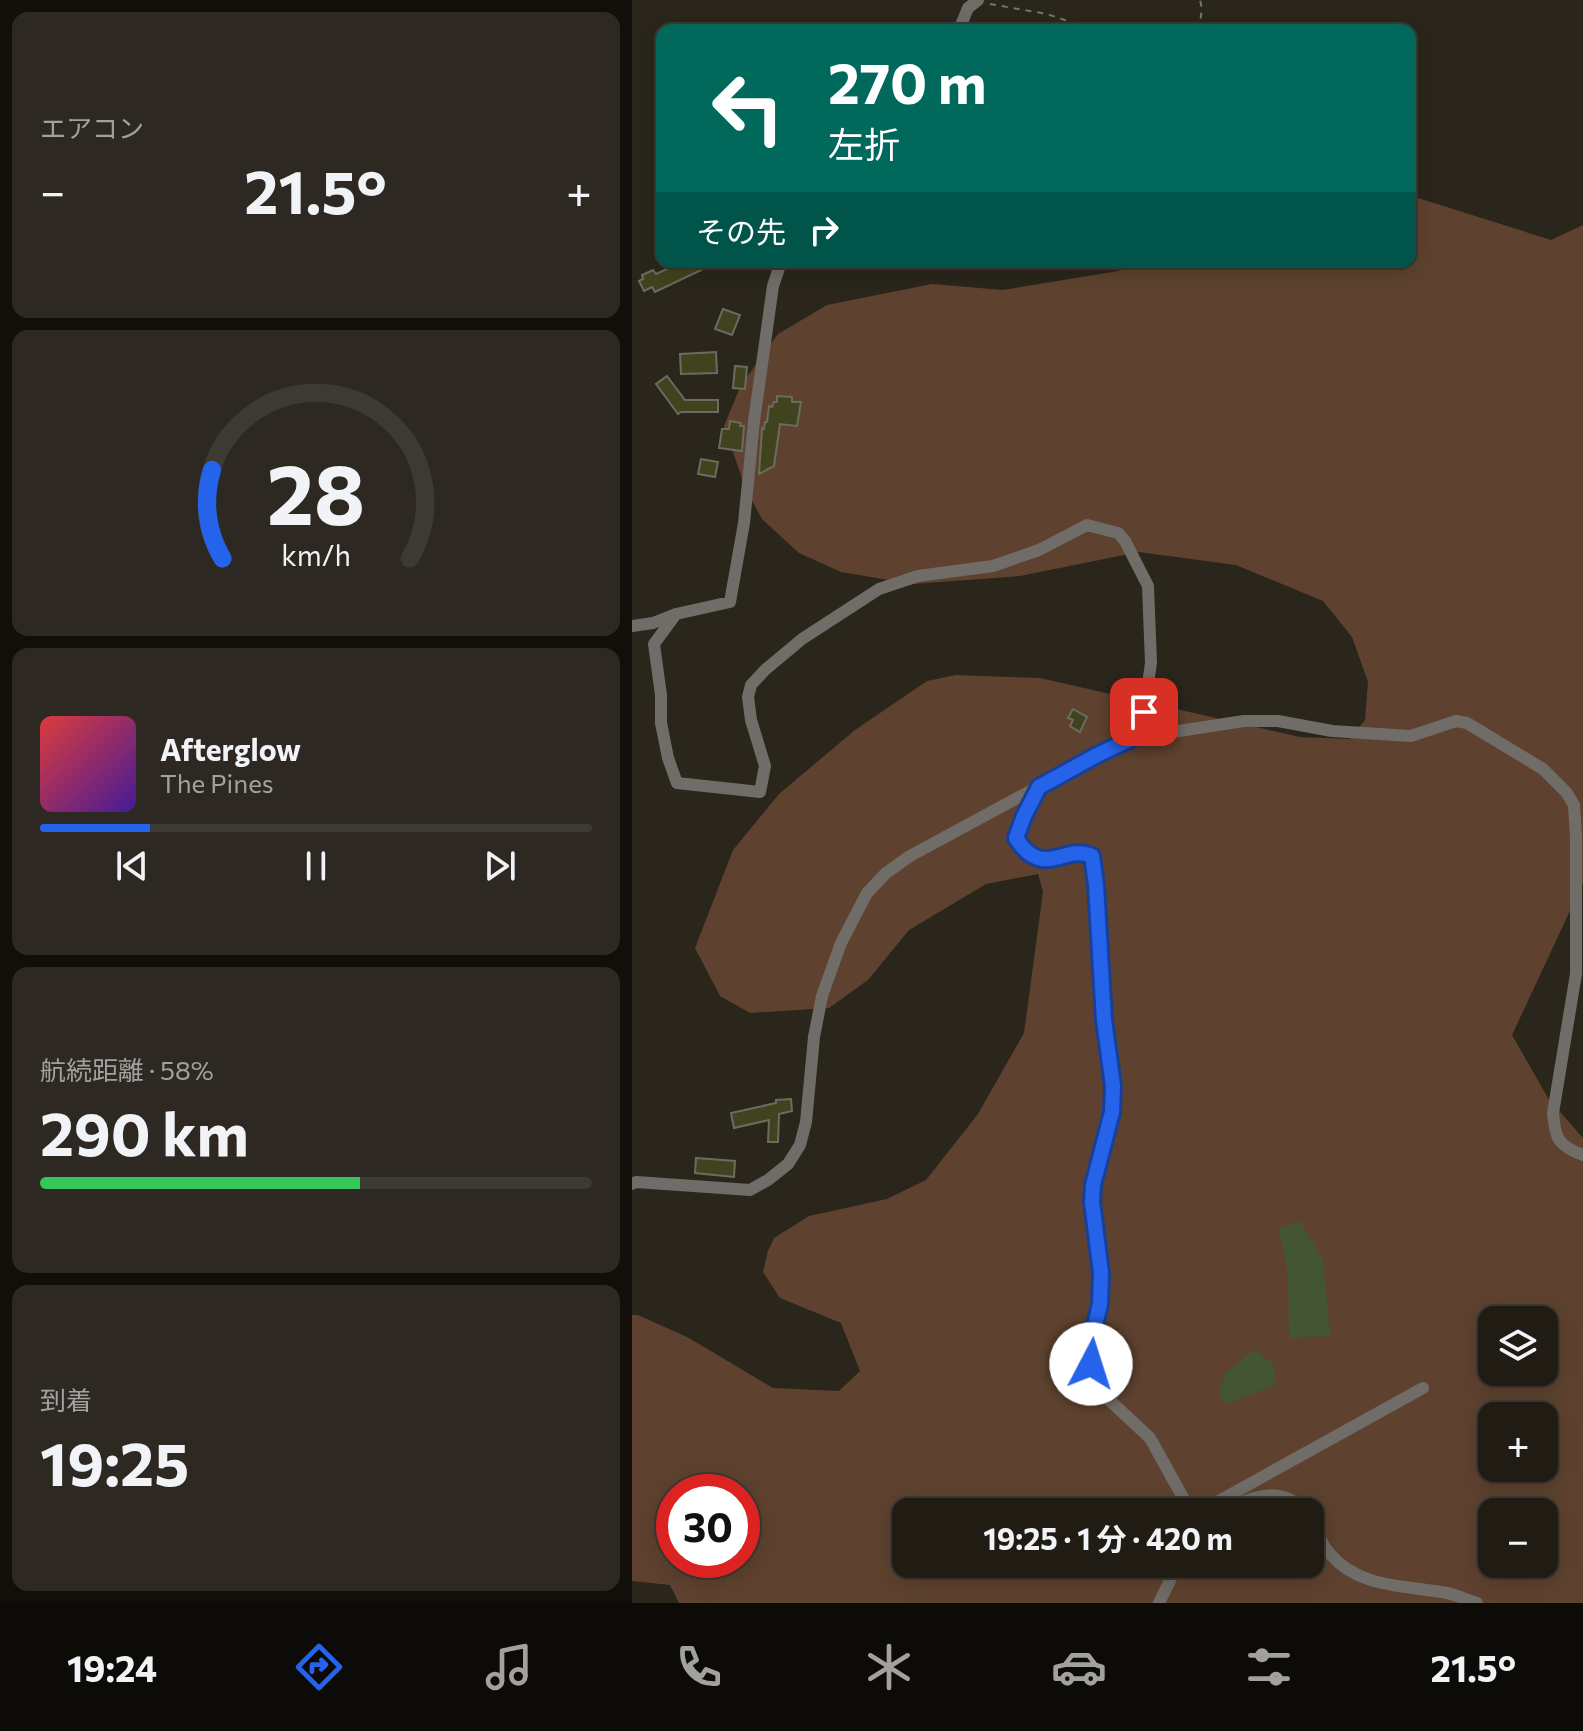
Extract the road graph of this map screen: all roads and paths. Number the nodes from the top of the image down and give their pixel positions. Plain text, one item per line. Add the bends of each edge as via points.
1 (1200, 0) edge
2 (976, 1) edge
3 (961, 24) edge
4 (1076, 24) edge
5 (1200, 24) edge
6 (779, 268) edge
7 (676, 614) junction
8 (632, 626) edge
9 (1133, 738) junction
10 (1039, 787) junction
11 (1583, 1155) edge
12 (632, 1184) edge
13 (1423, 1388) dead end
14 (1183, 1498) edge
15 (1224, 1498) edge
16 (1257, 1498) edge
17 (1288, 1498) edge
18 (1324, 1545) edge
19 (1171, 1578) edge
20 (1159, 1603) edge
21 (1477, 1603) edge

1 - 5 path
2 - 3 street
2 - 4 path
6 - 7 street via 730,602
7 - 8 street
7 - 9 street via 654,644 661,723 677,783 760,792 765,766 751,720 751,685 802,639 879,589 918,576 993,566 1087,525 1097,527 1118,533 1125,541 1148,586 1151,663 1144,712
9 - 10 street
9 - 11 street via 1244,721 1411,736 1456,721 1543,769 1574,805 1576,974 1553,1113 1561,1144
10 - 12 street via 910,856 867,893 822,996 806,1122 788,1164 750,1190
10 - 14 street via 1016,838 1025,852 1039,858 1084,852 1092,856 1096,885 1113,1086 1093,1193 1101,1273 1090,1346 1093,1378 1150,1438
13 - 15 street
16 - 17 street
18 - 21 street via 1350,1572 1370,1581
19 - 20 street

